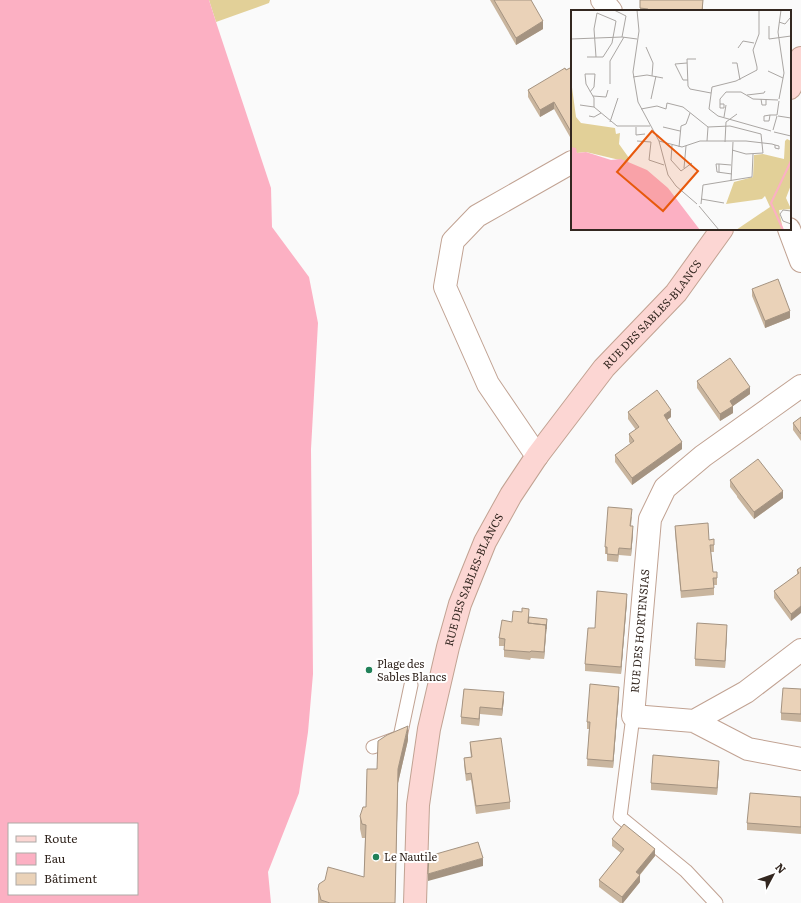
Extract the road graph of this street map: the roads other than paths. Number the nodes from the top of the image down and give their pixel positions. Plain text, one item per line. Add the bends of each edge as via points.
1 (602, 0) edge
2 (610, 10) edge
3 (801, 58) edge
4 (791, 85) edge
5 (571, 163) edge
6 (721, 230) edge
7 (789, 230) edge
8 (801, 261) edge
9 (801, 386) edge
10 (536, 456) junction
11 (801, 650) edge
12 (411, 684) dead end
13 (633, 716) junction
14 (694, 721) junction
15 (373, 747) dead end
16 (801, 759) edge
17 (415, 903) edge
18 (716, 903) edge

1 - 2 street
3 - 4 street
5 - 10 street via 477,216 453,241 445,287 488,384
6 - 10 street, RUE DES SABLES-BLANCS via 676,293 604,368
7 - 8 street
9 - 13 street, RUE DES HORTENSIAS via 703,456 664,488 650,519
10 - 17 street, RUE DES SABLES-BLANCS via 485,542 460,604 448,647 429,729 418,805
11 - 14 street via 746,692
12 - 15 lane via 400,737
13 - 14 street
13 - 18 lane, RUE DES HORTENSIAS via 620,817 686,871
14 - 16 street via 748,749

